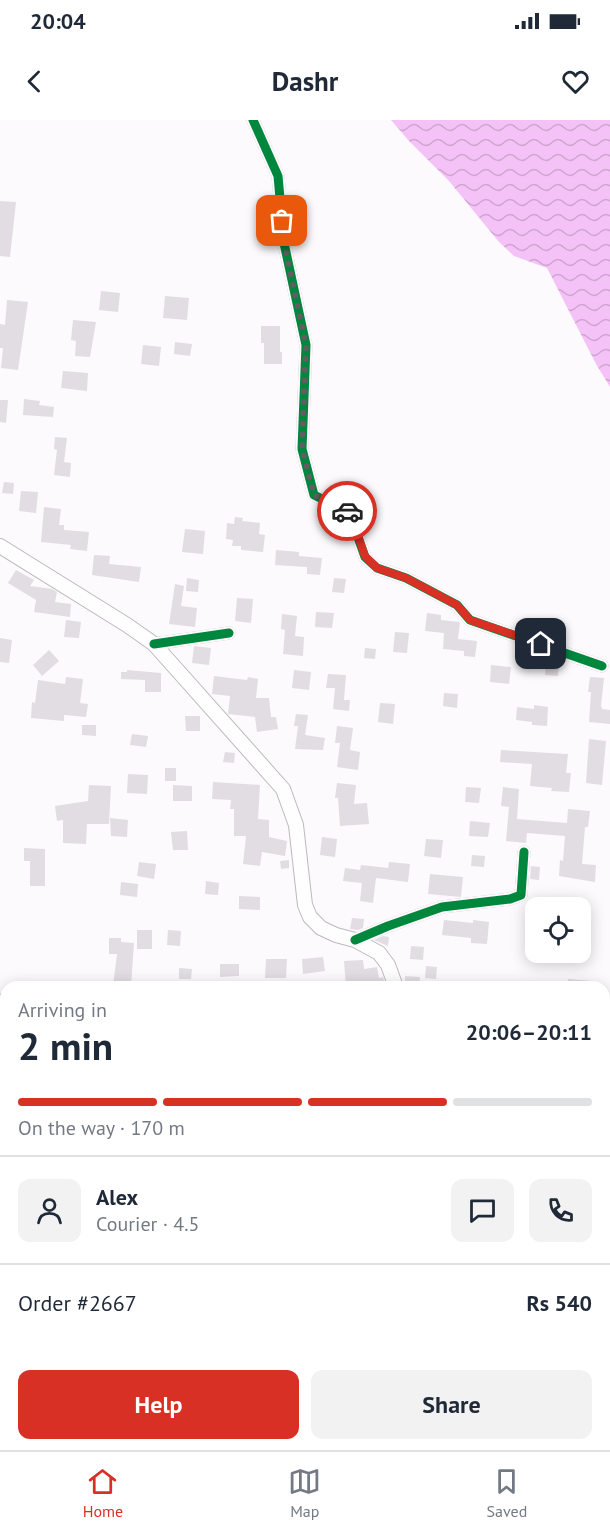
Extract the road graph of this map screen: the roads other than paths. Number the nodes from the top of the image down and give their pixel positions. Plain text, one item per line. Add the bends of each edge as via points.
1 (253, 120) edge
2 (0, 546) edge
3 (229, 633) dead end
4 (154, 644) junction
5 (602, 666) dead end
6 (524, 852) dead end
7 (355, 940) junction
8 (394, 981) edge

1 - 5 street via 278,176 284,243 306,345 302,449 314,495 350,512 365,556 377,568 406,578 457,605 470,620
2 - 4 main road
3 - 4 street
4 - 7 main road via 283,789 297,825 305,905 310,917 321,928
6 - 7 street via 520,895 442,908
7 - 8 main road via 379,953

